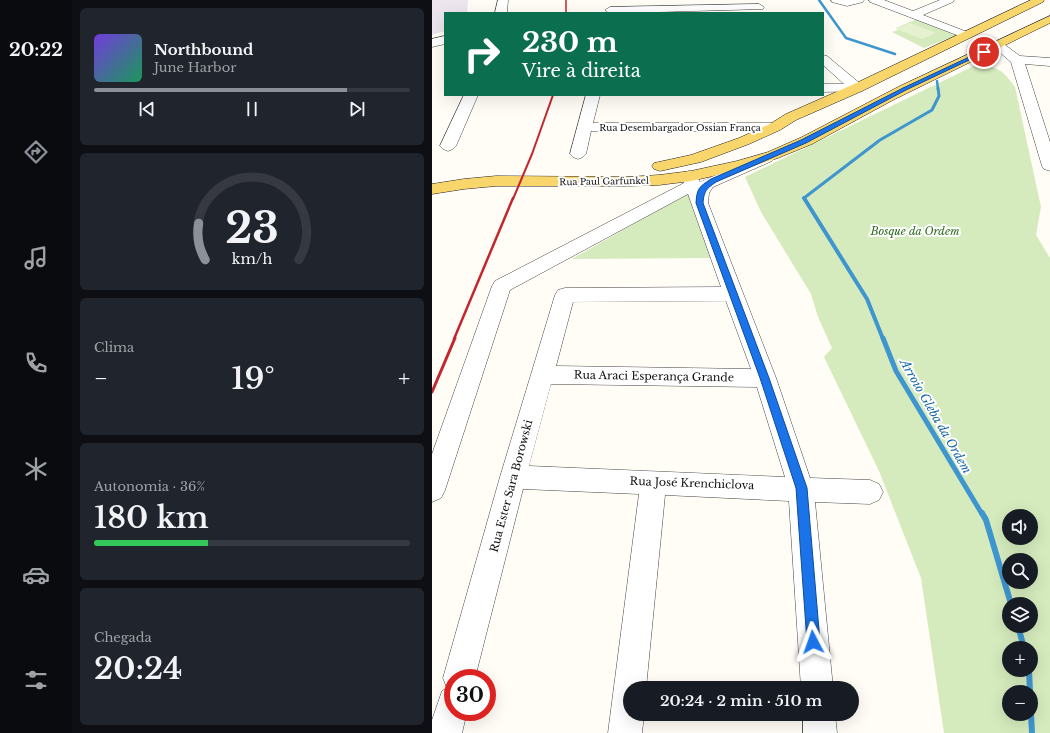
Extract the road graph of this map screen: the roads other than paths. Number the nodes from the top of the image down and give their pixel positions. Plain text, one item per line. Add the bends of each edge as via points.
1 (503, 0) edge
2 (836, 0) edge
3 (874, 0) edge
4 (949, 0) edge
5 (1038, 0) edge
6 (855, 1) edge
7 (761, 7) edge
8 (610, 8) edge
9 (501, 12) edge
10 (913, 15) junction
11 (1050, 19) edge
12 (966, 35) junction
13 (444, 40) edge
14 (432, 43) edge
15 (997, 46) junction
16 (824, 60) edge
17 (1017, 60) junction
18 (1050, 62) edge
19 (883, 75) junction
20 (824, 88) edge
21 (857, 88) junction
22 (904, 89) junction
23 (471, 96) edge
24 (593, 96) edge
25 (791, 117) junction
26 (585, 127) junction
27 (775, 127) junction
28 (1044, 130) edge
29 (818, 134) junction
30 (448, 146) dead end
31 (578, 154) dead end
32 (773, 156) junction
33 (1050, 166) edge
34 (432, 180) edge
35 (694, 188) junction
36 (432, 189) edge
37 (734, 294) junction
38 (543, 375) junction
39 (765, 378) junction
40 (513, 477) junction
41 (653, 482) junction
42 (801, 488) junction
43 (432, 490) edge
44 (870, 492) dead end
45 (461, 669) edge
46 (631, 681) edge
47 (816, 681) edge
48 (448, 721) edge
49 (626, 721) edge
50 (819, 721) edge
51 (445, 733) edge
52 (625, 733) edge
53 (820, 733) edge

1 - 9 street
2 - 6 street via 842,3
3 - 10 street
4 - 10 street
5 - 12 main road, Rua Paul Garfunkel
7 - 8 street
10 - 12 street
11 - 15 main road, Rua Paul Garfunkel
12 - 19 main road, Rua Paul Garfunkel
13 - 14 street
15 - 17 street
15 - 22 main road, Rua Paul Garfunkel
16 - 21 street
17 - 18 street
17 - 28 street
19 - 21 main road, Rua Paul Garfunkel
19 - 22 main road via 898,78 904,83
20 - 21 street
21 - 25 main road, Rua Paul Garfunkel
22 - 29 main road, Rua Paul Garfunkel
23 - 30 street
24 - 26 street
25 - 27 main road, Rua Paul Garfunkel
25 - 29 main road via 798,130
26 - 27 street, Rua Desembargador Ossian França
26 - 31 street
27 - 34 main road, Rua Paul Garfunkel via 695,159 651,168 595,172 492,172
28 - 33 street
29 - 32 main road, Rua Paul Garfunkel
32 - 35 main road, Rua Paul Garfunkel via 726,169
32 - 35 street via 707,184 700,193
35 - 36 main road, Rua Paul Garfunkel via 630,182 492,182
35 - 37 street
35 - 43 street via 502,286
37 - 38 street, Rua Ester Sara Borowski via 565,295
37 - 39 street
38 - 39 street, Rua Araci Esperança Grande
38 - 40 street, Rua Ester Sara Borowski
39 - 42 street
40 - 41 street, Rua José Krenchiclova
40 - 45 street, Rua Ester Sara Borowski
41 - 42 street, Rua José Krenchiclova
41 - 46 street
42 - 44 street, Rua José Krenchiclova
42 - 47 street
48 - 51 street
49 - 52 street
50 - 53 street

